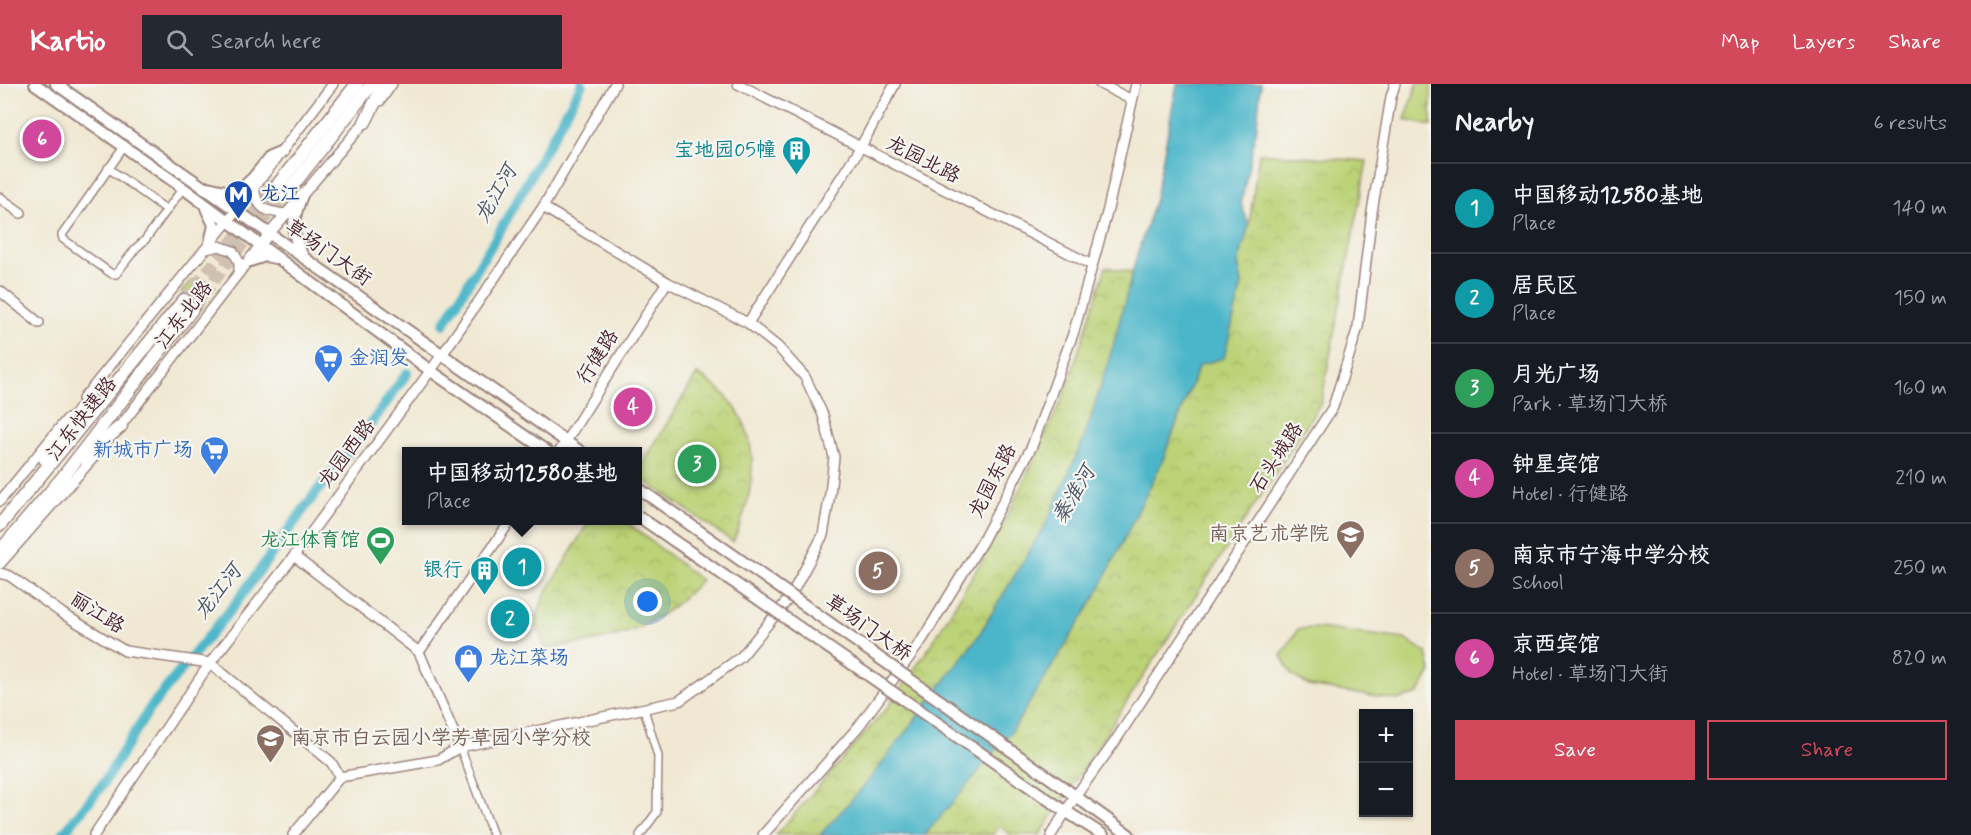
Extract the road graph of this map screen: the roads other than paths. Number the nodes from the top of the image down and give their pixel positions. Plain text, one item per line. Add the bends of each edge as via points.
1 (35, 84) edge
2 (56, 84) edge
3 (333, 84) edge
4 (372, 84) edge
5 (384, 84) edge
6 (392, 84) edge
7 (615, 84) edge
8 (738, 84) edge
9 (895, 84) edge
10 (1100, 84) edge
11 (1136, 84) edge
12 (1395, 84) edge
13 (353, 88) edge
14 (1132, 100) junction
15 (365, 123) junction
16 (124, 147) junction
17 (860, 148) junction
18 (282, 152) junction
19 (108, 168) junction
20 (201, 185) junction
21 (254, 187) junction
22 (183, 188) junction
23 (302, 195) junction
24 (0, 198) edge
25 (197, 199) junction
26 (543, 207) junction
27 (167, 210) junction
28 (237, 210) junction
29 (21, 213) dead end
30 (288, 214) junction
31 (228, 221) junction
32 (269, 234) junction
33 (208, 246) junction
34 (262, 246) junction
35 (278, 258) junction
36 (305, 259) junction
37 (250, 261) junction
38 (1092, 265) junction
39 (239, 273) junction
40 (667, 282) junction
41 (0, 291) edge
42 (748, 323) junction
43 (39, 324) dead end
44 (442, 355) junction
45 (431, 371) junction
46 (87, 395) junction
47 (121, 426) junction
48 (566, 442) junction
49 (541, 447) edge
50 (562, 447) edge
51 (574, 447) edge
52 (63, 477) junction
53 (29, 489) junction
54 (642, 491) edge
55 (0, 501) edge
56 (642, 519) edge
57 (0, 525) edge
58 (508, 525) edge
59 (14, 550) junction
60 (0, 551) edge
61 (294, 556) junction
62 (0, 564) edge
63 (5, 574) edge
64 (419, 652) junction
65 (210, 663) junction
66 (644, 708) junction
67 (460, 747) junction
68 (340, 777) junction
69 (1071, 794) junction
70 (1066, 812) junction
71 (296, 834) edge
72 (94, 835) edge
73 (493, 835) edge
74 (640, 835) edge
75 (763, 835) edge
76 (1052, 835) edge
77 (1103, 835) edge
78 (1129, 835) edge

1 - 16 main road, 草场门大街
2 - 20 main road, 草场门大街
3 - 18 street, 江东北路
4 - 13 highway via 281,190
5 - 15 highway
6 - 15 street, 江东北路
7 - 26 street, 龙园西路
8 - 17 street, 龙园北路
9 - 17 street
10 - 14 street
11 - 14 street, 龙园东路
12 - 69 street, 石头城路 via 1372,212 1358,327 1332,407 1114,743
14 - 38 street, 龙园东路
15 - 23 street, 江东北路
16 - 19 street
16 - 22 main road, 草场门大街
17 - 38 street, 龙园北路
17 - 42 street
18 - 20 main road via 270,157 241,189 228,192
18 - 21 street, 江东北路
19 - 27 street
19 - 27 street via 62,235 112,274 116,274
20 - 28 main road, 草场门大街
21 - 28 street, 江东北路
21 - 30 street via 262,209
22 - 25 main road, 草场门大街
22 - 27 street
23 - 30 street, 江东北路
23 - 36 main road via 292,226
24 - 29 street
25 - 31 main road, 草场门大街
25 - 33 main road via 214,225
26 - 40 street
26 - 44 street, 龙园西路
28 - 31 street, 江东北路
28 - 32 main road, 草场门大街
30 - 32 street, 江东北路
31 - 33 street, 江东北路
31 - 34 main road, 草场门大街
32 - 34 street, 江东北路
32 - 36 main road, 草场门大街
33 - 39 street via 233,250
33 - 46 street, 江东北路
34 - 35 main road, 草场门大街
34 - 37 street, 江东北路
35 - 37 main road via 265,256
35 - 45 main road, 草场门大街
36 - 44 main road, 草场门大街
37 - 39 street, 江东北路
38 - 75 street, 龙园东路 via 1074,331 1032,446 982,542 922,640 860,726
39 - 47 street, 江东北路
40 - 42 street
40 - 48 street, 行健路
41 - 43 street
42 - 66 street via 805,376 823,415 834,457 823,535 790,597 741,657 679,701
44 - 45 street, 龙园西路
44 - 48 main road, 草场门大街
45 - 49 main road, 草场门大街
45 - 61 street, 龙园西路
46 - 53 highway
46 - 55 street, 江东北路
47 - 52 highway
47 - 59 street, 江东北路
48 - 50 street, 行健路
48 - 51 main road, 草场门大街
52 - 53 highway, 江东快速路 via 188,304
52 - 60 highway, 江东快速路
53 - 57 highway, 江东快速路
54 - 69 main road, 草场门大桥, bridge
56 - 70 main road, 草场门大桥, bridge
58 - 64 street
59 - 62 street, 江东北路
59 - 63 street, 丽江路 via 7,560
61 - 64 street
61 - 65 street, 龙园西路
63 - 65 street, 丽江路 via 125,651
64 - 67 street
65 - 68 street via 331,762
65 - 72 street, 龙园西路
66 - 67 street
66 - 74 street via 658,756 657,812
67 - 68 street via 438,760
67 - 73 street
68 - 71 street
69 - 70 street, 石头城路
69 - 78 main road
70 - 76 street, 石头城路
70 - 77 main road

